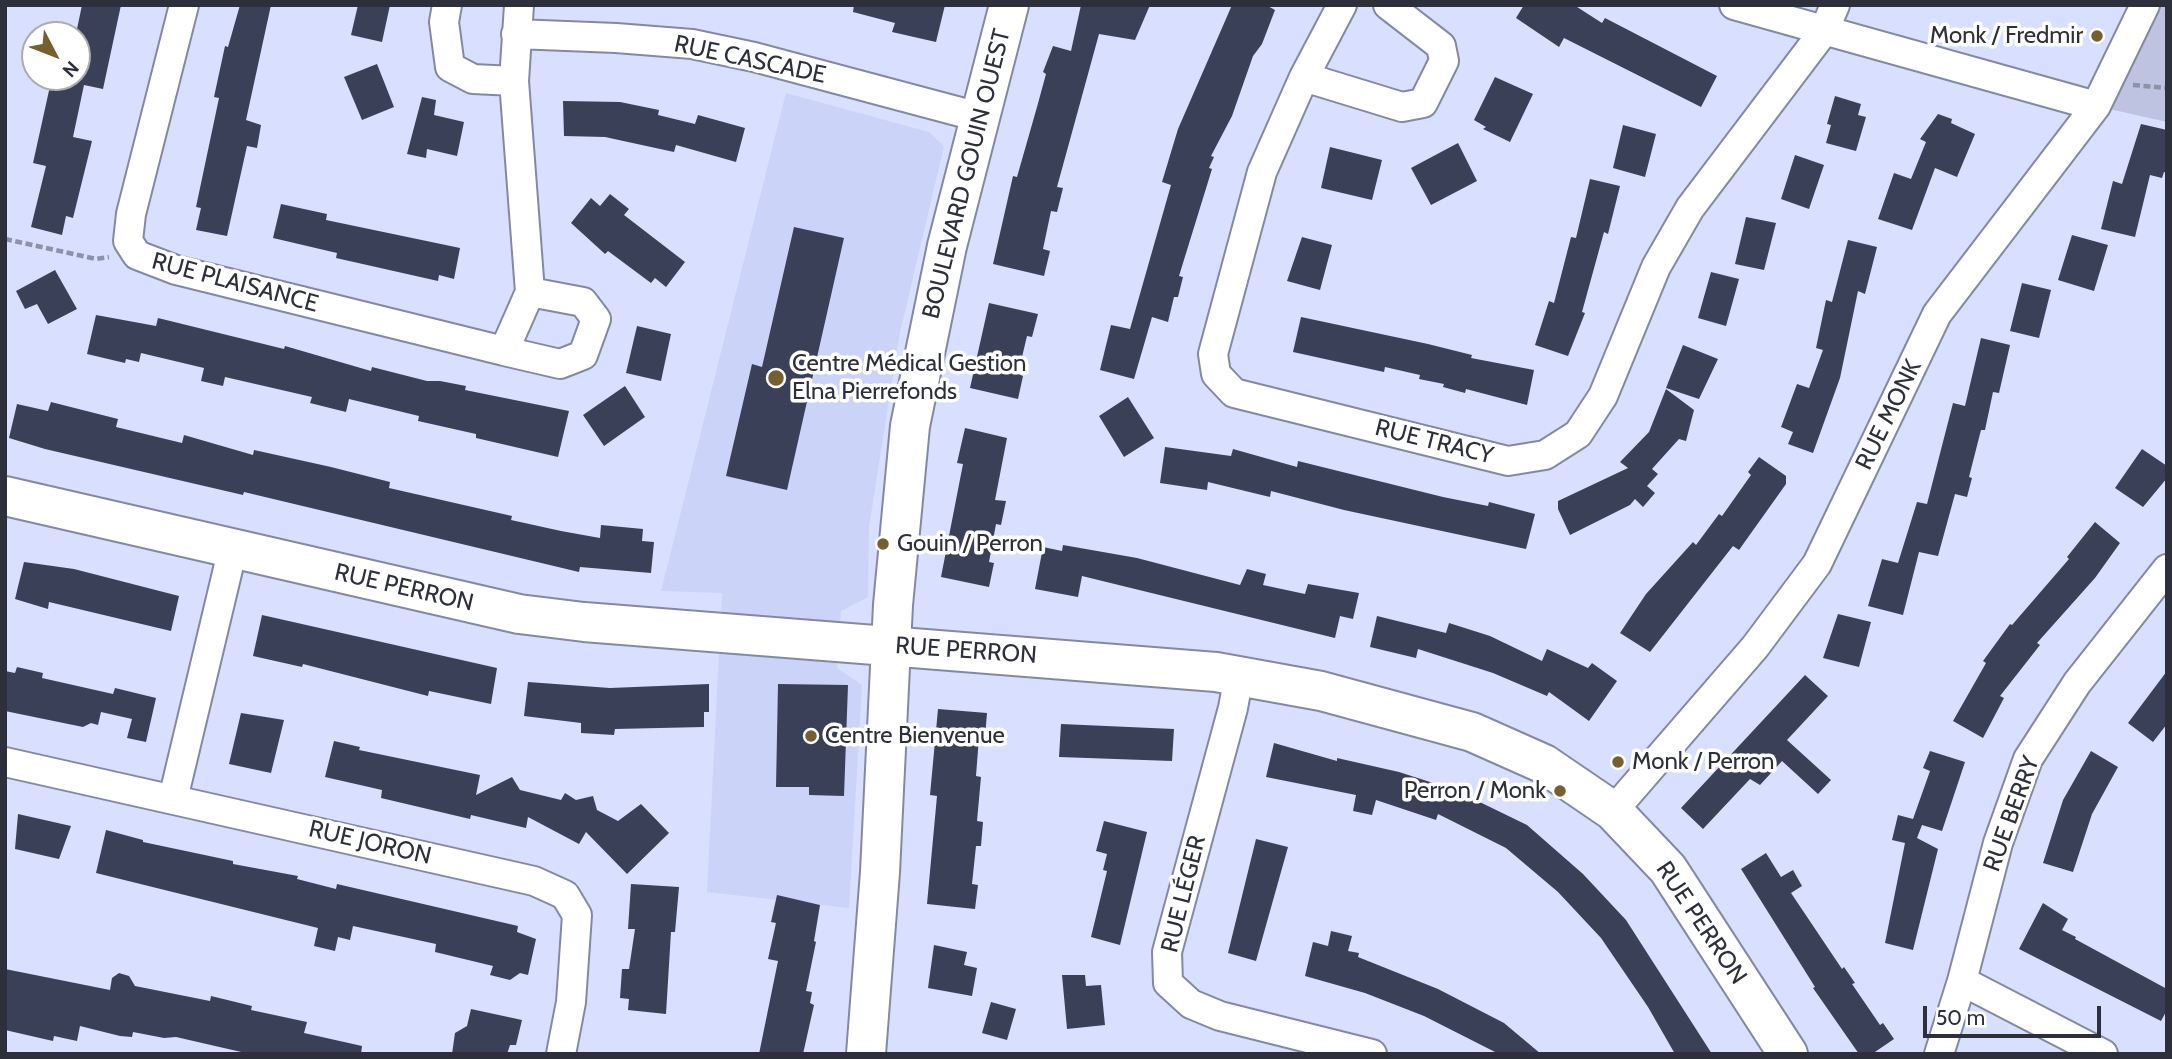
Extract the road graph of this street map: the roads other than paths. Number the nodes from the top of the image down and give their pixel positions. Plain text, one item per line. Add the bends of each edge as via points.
1 (184, 5) edge
2 (447, 5) edge
3 (519, 5) edge
4 (1009, 5) edge
5 (1342, 5) edge
6 (1388, 5) edge
7 (1734, 5) edge
8 (1835, 5) edge
9 (2145, 5) edge
10 (1824, 31) junction
11 (516, 34) junction
12 (1304, 77) junction
13 (514, 81) junction
14 (2096, 106) junction
15 (978, 117) junction
16 (530, 292) junction
17 (504, 351) junction
18 (5, 496) edge
19 (233, 548) junction
20 (2167, 569) edge
21 (890, 646) junction
22 (1239, 675) junction
23 (5, 762) edge
24 (173, 799) junction
25 (1613, 811) junction
26 (1962, 981) junction
27 (561, 1054) edge
28 (866, 1054) edge
29 (1372, 1054) edge
30 (1788, 1054) edge
31 (1939, 1054) edge
32 (2104, 1054) edge

1 - 17 street, RUE PLAISANCE via 131,214 128,241 137,256 176,270
2 - 13 street via 443,22 450,67 473,79
3 - 11 street
4 - 15 street, BOULEVARD GOUIN OUEST
5 - 12 street, RUE TRACY
6 - 12 street via 1441,46 1444,61 1423,103 1402,107
7 - 10 street
8 - 10 street, RUE TRACY
9 - 14 street, RUE MONK
10 - 12 street, RUE TRACY via 1690,208 1656,267 1603,396 1578,434 1545,455 1508,461 1234,393 1216,374 1213,354 1262,172
10 - 14 street
11 - 13 street
11 - 15 street, RUE CASCADE via 702,46
13 - 16 street
14 - 25 street, RUE MONK via 1937,314 1817,564 1755,647
15 - 21 street, BOULEVARD GOUIN OUEST via 913,401
16 - 17 street
16 - 17 street, RUE PLAISANCE via 583,302 596,320 583,355 560,364
18 - 19 street, RUE PERRON
19 - 21 street, RUE PERRON via 537,617
19 - 24 street
20 - 26 street, RUE BERRY via 2077,683 2028,759 1997,843
21 - 22 street, RUE PERRON
21 - 28 street, BOULEVARD GOUIN OUEST
22 - 25 street, RUE PERRON via 1321,691 1472,732 1544,764
22 - 29 street, RUE LÉGER via 1167,952 1168,983 1191,1004 1220,1016
23 - 24 street, RUE JORON
24 - 27 street, RUE JORON via 534,881 565,895 577,915 571,1002
25 - 30 street, RUE PERRON via 1668,869
26 - 31 street, RUE BERRY
26 - 32 street

